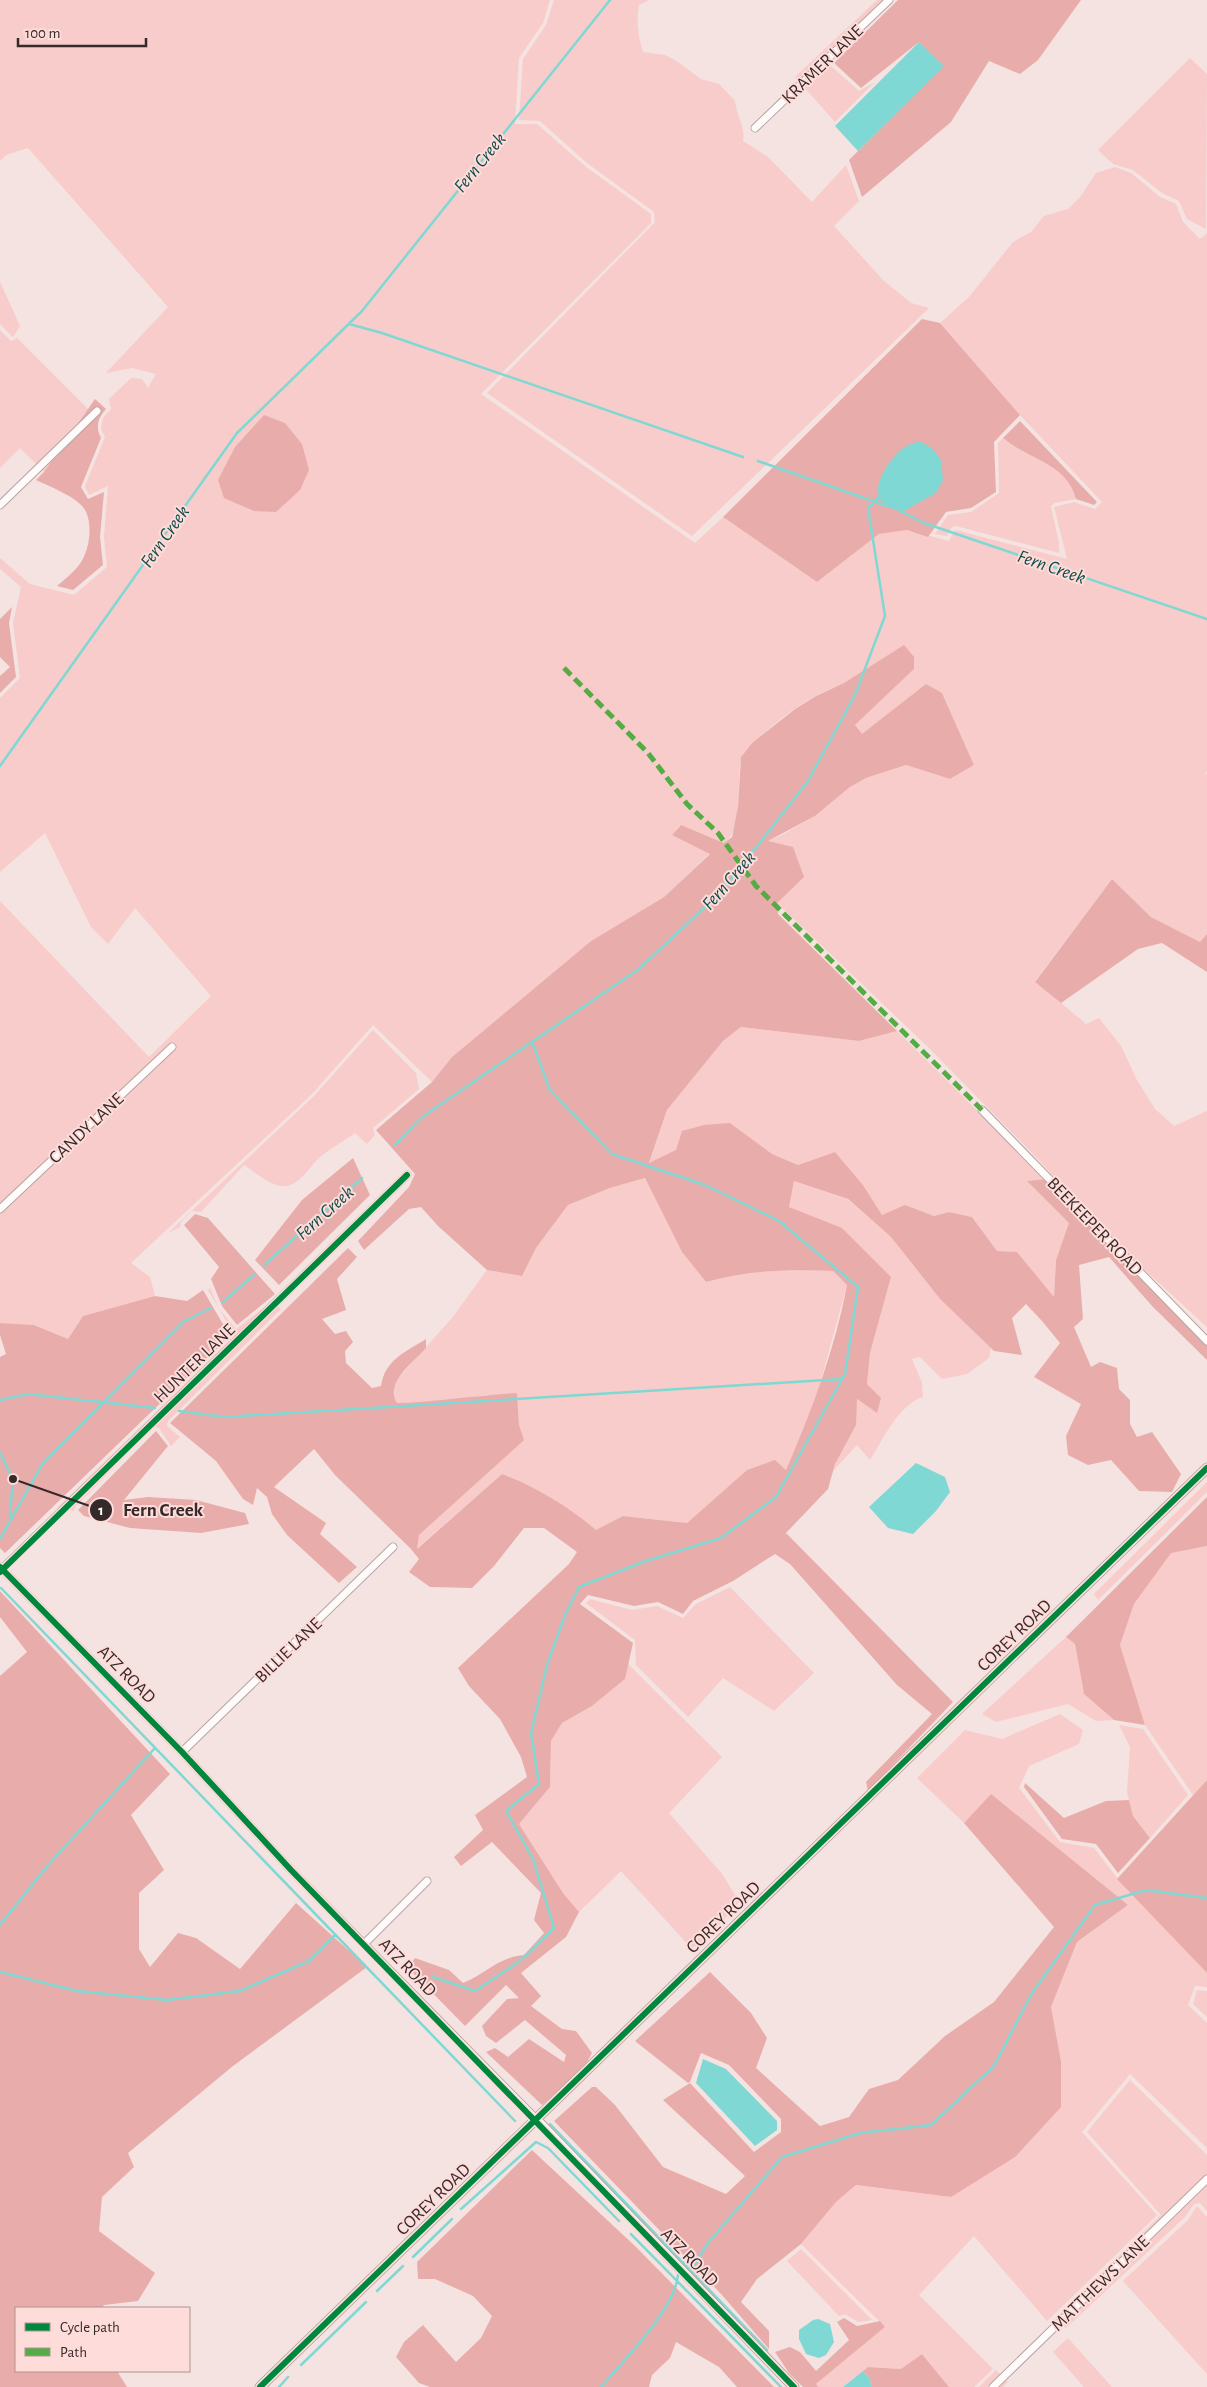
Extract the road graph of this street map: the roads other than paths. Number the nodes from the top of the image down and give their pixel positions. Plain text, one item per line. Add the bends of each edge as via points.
1 (889, 0) edge
2 (755, 128) dead end
3 (97, 411) dead end
4 (0, 505) edge
5 (172, 1047) dead end
6 (982, 1110) dead end
7 (407, 1175) dead end
8 (0, 1209) edge
9 (1207, 1341) edge
10 (1207, 1468) edge
11 (393, 1548) dead end
12 (1, 1569) edge
13 (182, 1752) junction
14 (427, 1881) dead end
15 (364, 1944) junction
16 (536, 2119) junction
17 (1207, 2179) edge
18 (260, 2387) edge
19 (794, 2387) edge
20 (993, 2387) edge

1 - 2 street, KRAMER LANE
3 - 4 street
5 - 8 street, CANDY LANE
6 - 9 street, BEEKEEPER ROAD
7 - 12 street, HUNTER LANE
10 - 16 street, COREY ROAD
11 - 13 street, BILLIE LANE
12 - 13 street, ATZ ROAD
13 - 15 street, ATZ ROAD
14 - 15 street
15 - 16 street, ATZ ROAD
16 - 18 street, COREY ROAD
16 - 19 street, ATZ ROAD
17 - 20 street, MATTHEWS LANE

